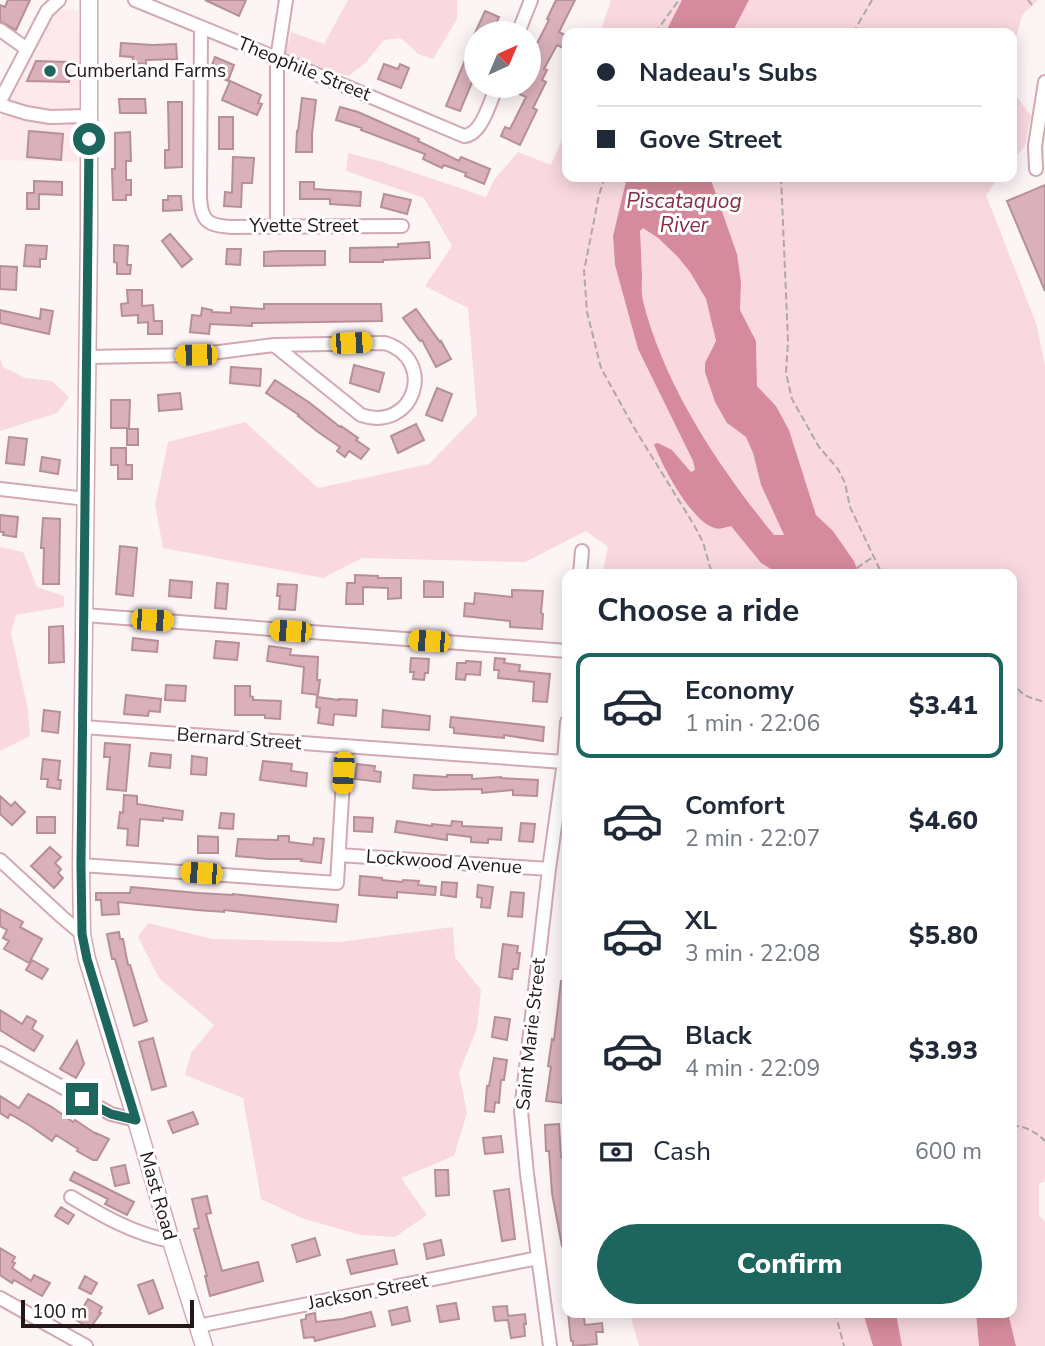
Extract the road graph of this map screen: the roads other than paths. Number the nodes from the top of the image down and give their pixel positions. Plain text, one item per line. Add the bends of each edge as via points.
1 (59, 0) edge
2 (89, 0) edge
3 (135, 0) edge
4 (286, 0) edge
5 (531, 0) edge
6 (50, 5) edge
7 (523, 21) edge
8 (201, 27) junction
9 (0, 30) edge
10 (27, 49) junction
11 (277, 59) junction
12 (1045, 82) edge
13 (491, 98) edge
14 (1, 99) edge
15 (89, 116) junction
16 (1036, 169) dead end
17 (277, 226) junction
18 (402, 226) dead end
19 (274, 345) junction
20 (87, 357) junction
21 (0, 489) edge
22 (86, 499) junction
23 (582, 551) dead end
24 (580, 569) edge
25 (84, 615) junction
26 (562, 651) edge
27 (83, 727) junction
28 (345, 746) junction
29 (562, 762) edge
30 (562, 776) edge
31 (339, 855) junction
32 (0, 860) edge
33 (81, 865) junction
34 (549, 869) junction
35 (82, 934) junction
36 (0, 1053) edge
37 (136, 1120) junction
38 (71, 1197) dead end
39 (171, 1241) junction
40 (538, 1258) junction
41 (0, 1298) edge
42 (198, 1326) junction
43 (86, 1346) edge
44 (204, 1346) edge
45 (550, 1346) edge

1 - 6 street
2 - 15 main road, Mast Road
3 - 8 street, Theophile Street
4 - 11 street
5 - 7 street
6 - 10 street
8 - 11 street, Theophile Street
8 - 17 street, Yvette Street via 200,210 207,221 219,226
9 - 10 street
10 - 14 street
11 - 13 street, Theophile Street via 464,136 476,132
11 - 17 street
12 - 16 street
14 - 15 street via 26,113
15 - 20 main road, Mast Road
17 - 18 street, Yvette Street
19 - 19 street via 393,345 411,362 412,396 402,409 387,417 369,418
19 - 20 street via 196,355
20 - 22 main road, Mast Road
21 - 22 street
22 - 25 main road, Mast Road
23 - 24 street
25 - 26 street
25 - 27 main road, Mast Road
27 - 28 street, Bernard Street
27 - 33 main road, Mast Road
28 - 29 street, Bernard Street
28 - 31 street
30 - 34 street, Saint Marie Street
31 - 33 street via 337,883
31 - 34 street, Lockwood Avenue
32 - 35 street
33 - 35 main road, Mast Road
34 - 40 street, Saint Marie Street via 521,1111
35 - 37 main road, Mast Road
36 - 37 street via 111,1114
37 - 39 main road, Mast Road
38 - 39 street via 115,1223
39 - 42 main road, Mast Road
40 - 42 street, Jackson Street
40 - 45 street, Saint Marie Street
41 - 43 street
42 - 44 main road, Mast Road

